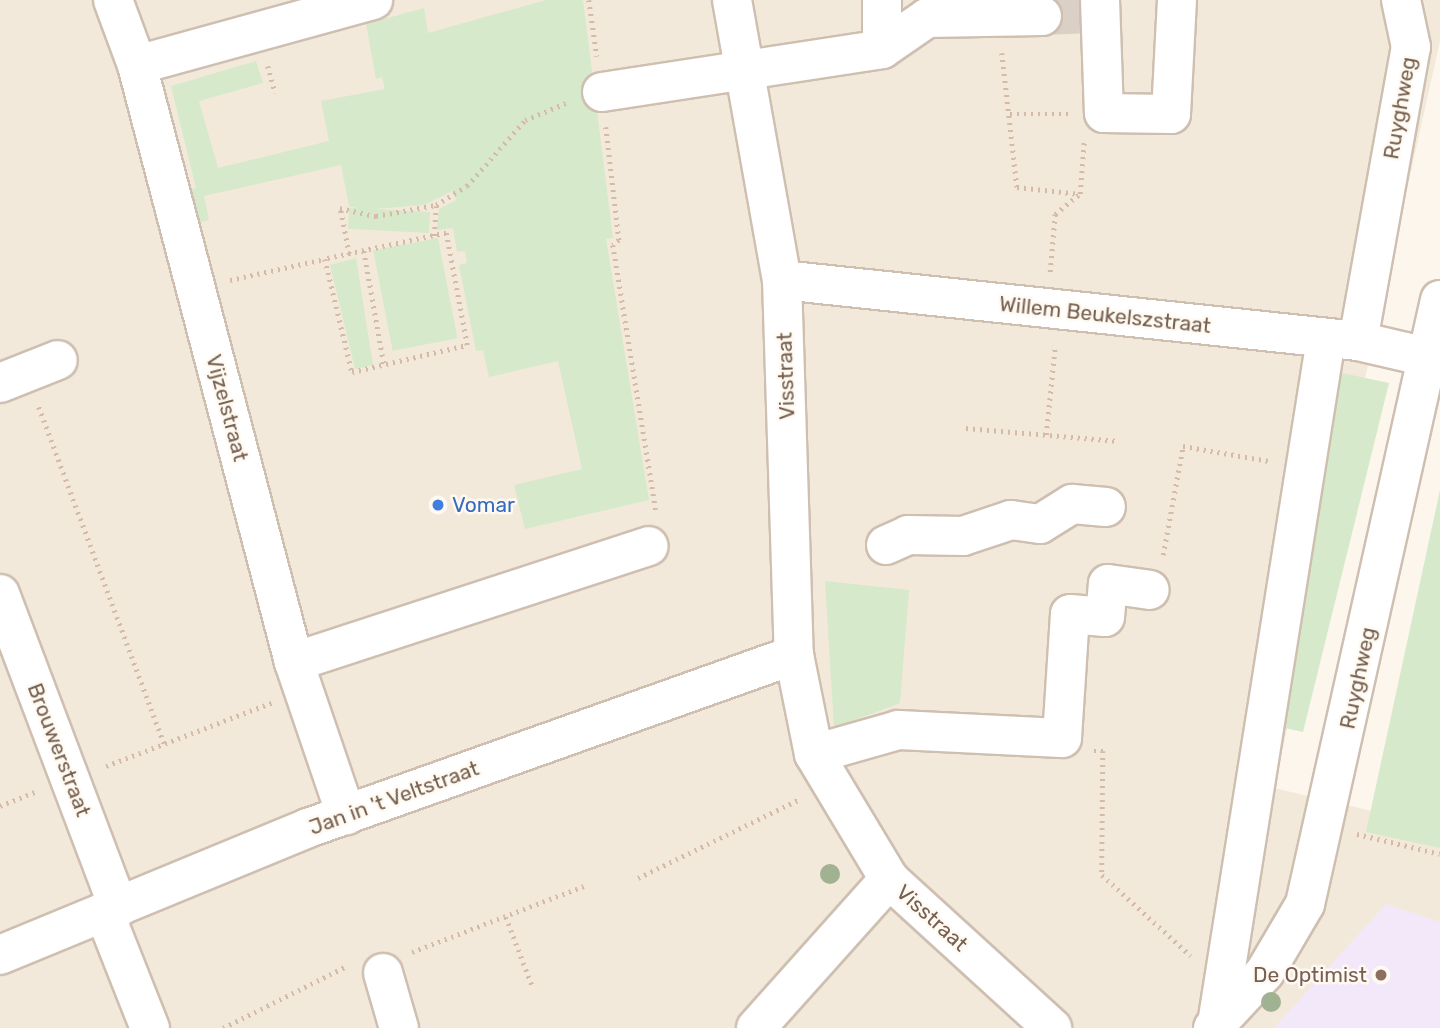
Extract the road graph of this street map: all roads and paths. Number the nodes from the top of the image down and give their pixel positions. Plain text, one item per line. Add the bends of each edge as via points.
1 (113, 0) edge
2 (373, 0) edge
3 (589, 0) edge
4 (732, 0) edge
5 (882, 0) edge
6 (1177, 0) edge
7 (1401, 0) edge
8 (1097, 10) edge
9 (1042, 16) tunnel mouth
10 (998, 17) junction
11 (882, 49) junction
12 (137, 65) junction
13 (745, 69) junction
14 (602, 92) junction
15 (1095, 113) junction
16 (1010, 114) junction
17 (1080, 194) junction
18 (436, 205) junction
19 (434, 236) junction
20 (364, 251) junction
21 (349, 254) junction
22 (325, 260) junction
23 (782, 280) junction
24 (195, 287) junction
25 (1440, 300) edge
26 (1053, 310) junction
27 (1342, 340) junction
28 (1427, 357) junction
29 (384, 365) junction
30 (28, 372) edge
31 (966, 428) dead end
32 (1046, 435) junction
33 (1118, 441) dead end
34 (1305, 467) junction
35 (1106, 507) dead end
36 (886, 545) dead end
37 (648, 546) joint
38 (1150, 590) joint
39 (0, 594) edge
40 (794, 655) junction
41 (299, 677) junction
42 (1062, 738) junction
43 (164, 744) junction
44 (823, 768) junction
45 (70, 779) junction
46 (0, 806) edge
47 (346, 815) junction
48 (638, 878) dead end
49 (889, 879) junction
50 (584, 887) dead end
51 (111, 909) junction
52 (506, 916) junction
53 (0, 955) edge
54 (368, 966) junction
55 (1225, 972) junction
56 (532, 985) dead end
57 (1215, 1026) edge
58 (150, 1028) edge
59 (223, 1028) edge
60 (399, 1028) edge
61 (756, 1028) edge
62 (1052, 1028) edge

1 - 12 street, Vijzelstraat
2 - 12 street
3 - 14 path
4 - 13 street, Visstraat
5 - 11 street
6 - 15 street via 1171,114
7 - 27 street, Ruyghweg via 1411,47
8 - 15 street
9 - 10 street
10 - 11 street via 927,18
10 - 16 path
11 - 13 street
12 - 24 street, Vijzelstraat
13 - 14 street
13 - 23 street, Visstraat
14 - 18 path via 525,120 467,186
14 - 37 path via 619,240 613,245 660,537
15 - 16 path
15 - 17 path
16 - 17 path via 1017,187
17 - 26 path via 1055,214
18 - 19 path
18 - 21 path via 376,216 340,208
19 - 20 path
19 - 29 path via 446,233 467,345
20 - 21 path
20 - 29 path
21 - 22 path
22 - 24 path
22 - 29 path via 352,372
23 - 26 street, Willem Beukelszstraat
23 - 40 street, Visstraat via 808,538
24 - 41 street, Vijzelstraat
25 - 28 street, Ruyghweg
26 - 27 street, Willem Beukelszstraat
26 - 32 path
27 - 28 street, Willem Beukelszstraat
27 - 34 street, Ruyghweg
28 - 57 street, Ruyghweg via 1305,904 1265,972
30 - 43 path
31 - 32 path
32 - 33 path
34 - 38 path via 1183,446 1156,591
34 - 55 street, Ruyghweg
35 - 36 street via 1072,505 1040,524 1010,520 962,537 908,535
37 - 41 street
38 - 42 street via 1108,584 1105,617 1070,614
39 - 45 street, Brouwerstraat
40 - 44 street, Visstraat
40 - 47 street, Jan in 't Veltstraat
41 - 43 path
41 - 47 street, Vijzelstraat
42 - 44 street via 898,730
42 - 55 path via 1082,750 1103,751 1102,875 1205,968
43 - 45 path
44 - 48 path
44 - 49 street, Visstraat
45 - 46 path
45 - 51 street, Brouwerstraat
47 - 51 street, Jan in 't Veltstraat
49 - 61 street
49 - 62 street, Visstraat
50 - 52 path
51 - 53 street, Jan in 't Veltstraat
51 - 58 street, Brouwerstraat
52 - 54 path
52 - 56 path
54 - 59 path
54 - 60 street
55 - 57 street, Ruyghweg

